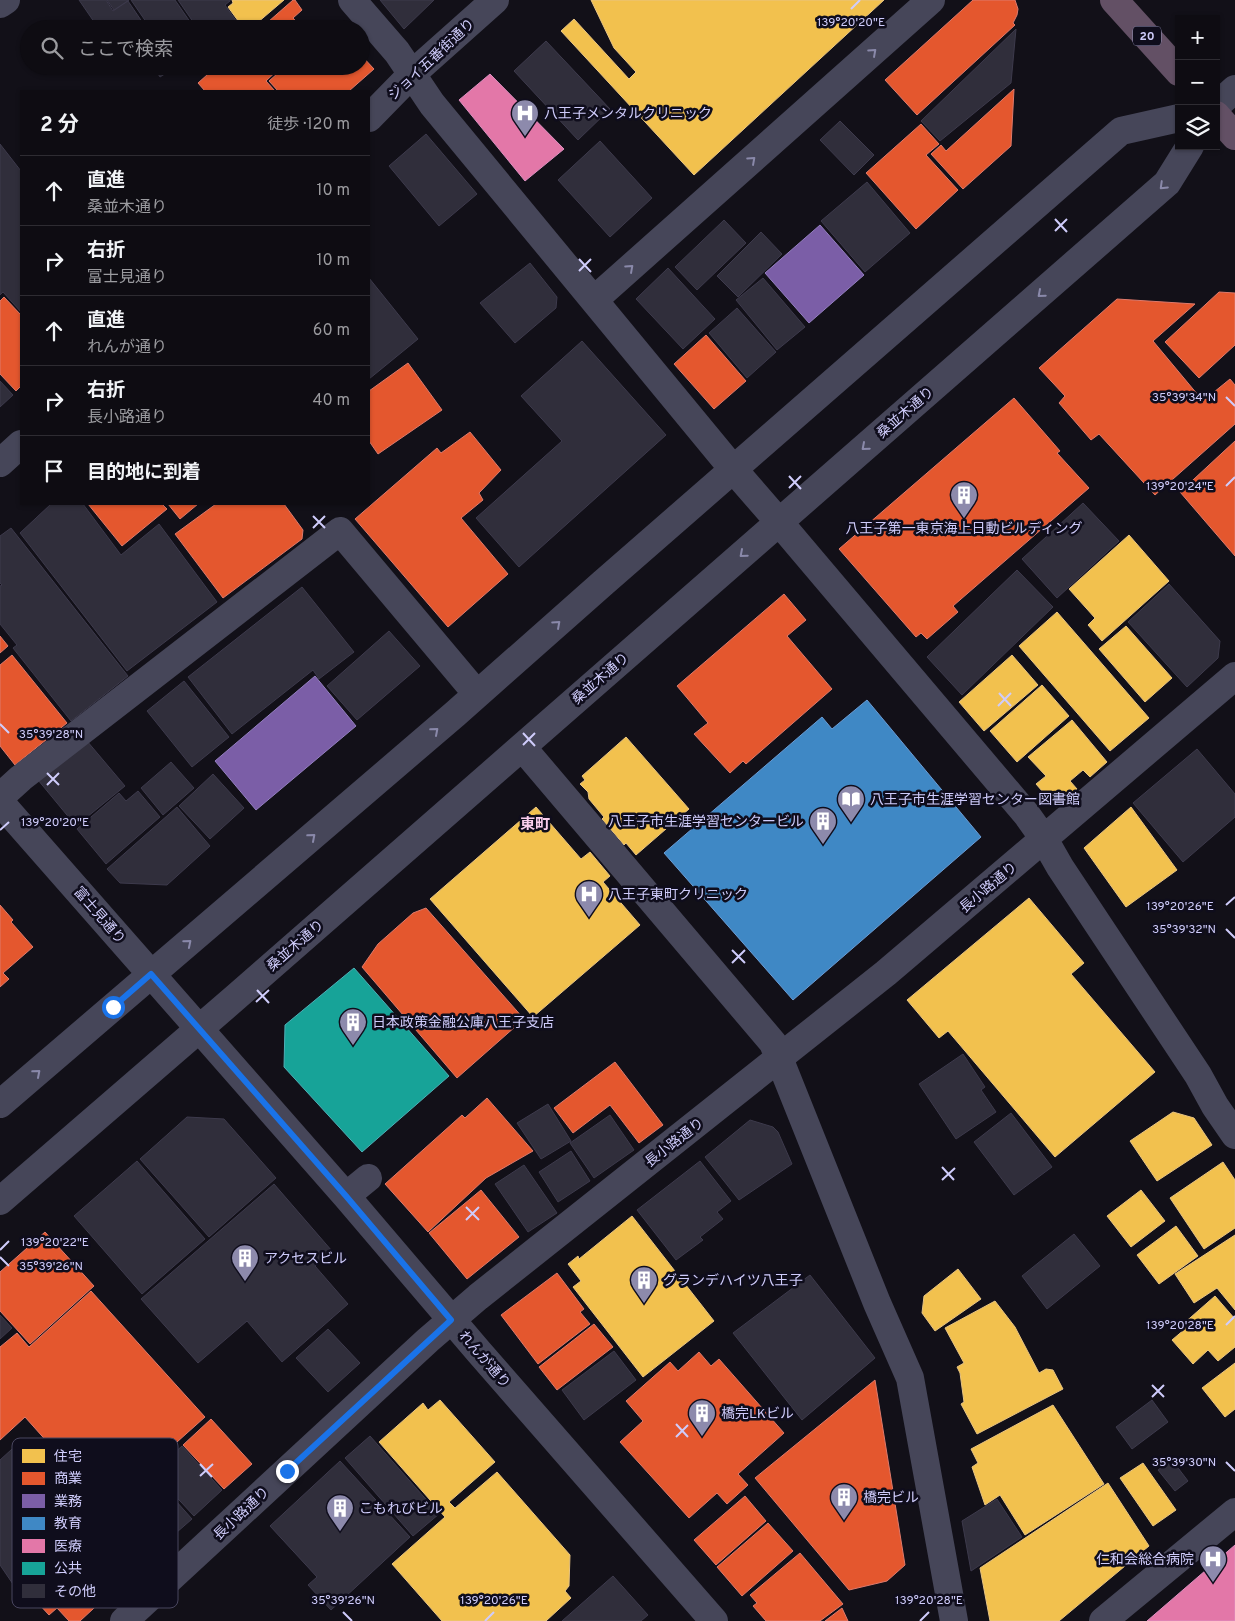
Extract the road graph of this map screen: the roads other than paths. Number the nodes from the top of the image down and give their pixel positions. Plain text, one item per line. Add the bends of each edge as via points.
1 (6, 0) edge
2 (352, 0) edge
3 (495, 0) edge
4 (932, 0) edge
5 (1114, 0) edge
6 (0, 4) edge
7 (369, 20) edge
8 (370, 21) edge
9 (1175, 68) edge
10 (412, 74) junction
11 (1235, 89) edge
12 (1217, 105) edge
13 (370, 117) edge
14 (1175, 119) edge
15 (1220, 119) edge
16 (1235, 136) edge
17 (1188, 150) edge
18 (594, 300) junction
19 (20, 445) edge
20 (0, 463) edge
21 (733, 469) junction
22 (780, 522) junction
23 (1235, 676) edge
24 (478, 694) junction
25 (522, 747) junction
26 (0, 797) edge
27 (0, 802) edge
28 (1044, 839) junction
29 (151, 974) junction
30 (199, 1029) junction
31 (779, 1058) junction
32 (0, 1104) edge
33 (1235, 1135) edge
34 (368, 1178) dead end
35 (346, 1196) junction
36 (0, 1200) edge
37 (451, 1320) junction
38 (1235, 1512) edge
39 (178, 1571) edge
40 (138, 1608) edge
41 (124, 1621) edge
42 (714, 1621) edge
43 (954, 1621) edge
44 (1103, 1621) edge

1 - 6 street
2 - 7 street
3 - 10 street, ジョイ五番街通り
18 -> 4 street
5 - 9 highway, 20
8 - 10 street
10 - 13 street, ジョイ五番街通り
10 - 18 street via 432,104
11 - 12 street
14 - 21 street via 1121,131
15 - 16 highway
17 -> 22 street, 桑並木通り via 1168,183
18 - 21 street
19 - 20 street
21 - 22 street
24 -> 21 street
22 -> 25 street, 桑並木通り
22 - 28 street
23 - 28 street, 長小路通り
24 - 26 street via 340,531
29 -> 24 street
25 - 30 street, 桑並木通り
25 - 31 street via 774,1043
27 - 29 street, 富士見通り
28 - 31 street, 長小路通り via 886,973
28 - 33 street
29 - 30 street, 富士見通り
32 -> 29 street
30 - 35 street, れんが通り
30 - 36 street, 桑並木通り
31 - 37 street, 長小路通り
31 - 43 street via 910,1378
34 - 35 street
35 - 37 street, れんが通り
37 - 39 street, 長小路通り
37 - 42 street, れんが通り
38 - 44 street
40 - 41 street, 長小路通り

